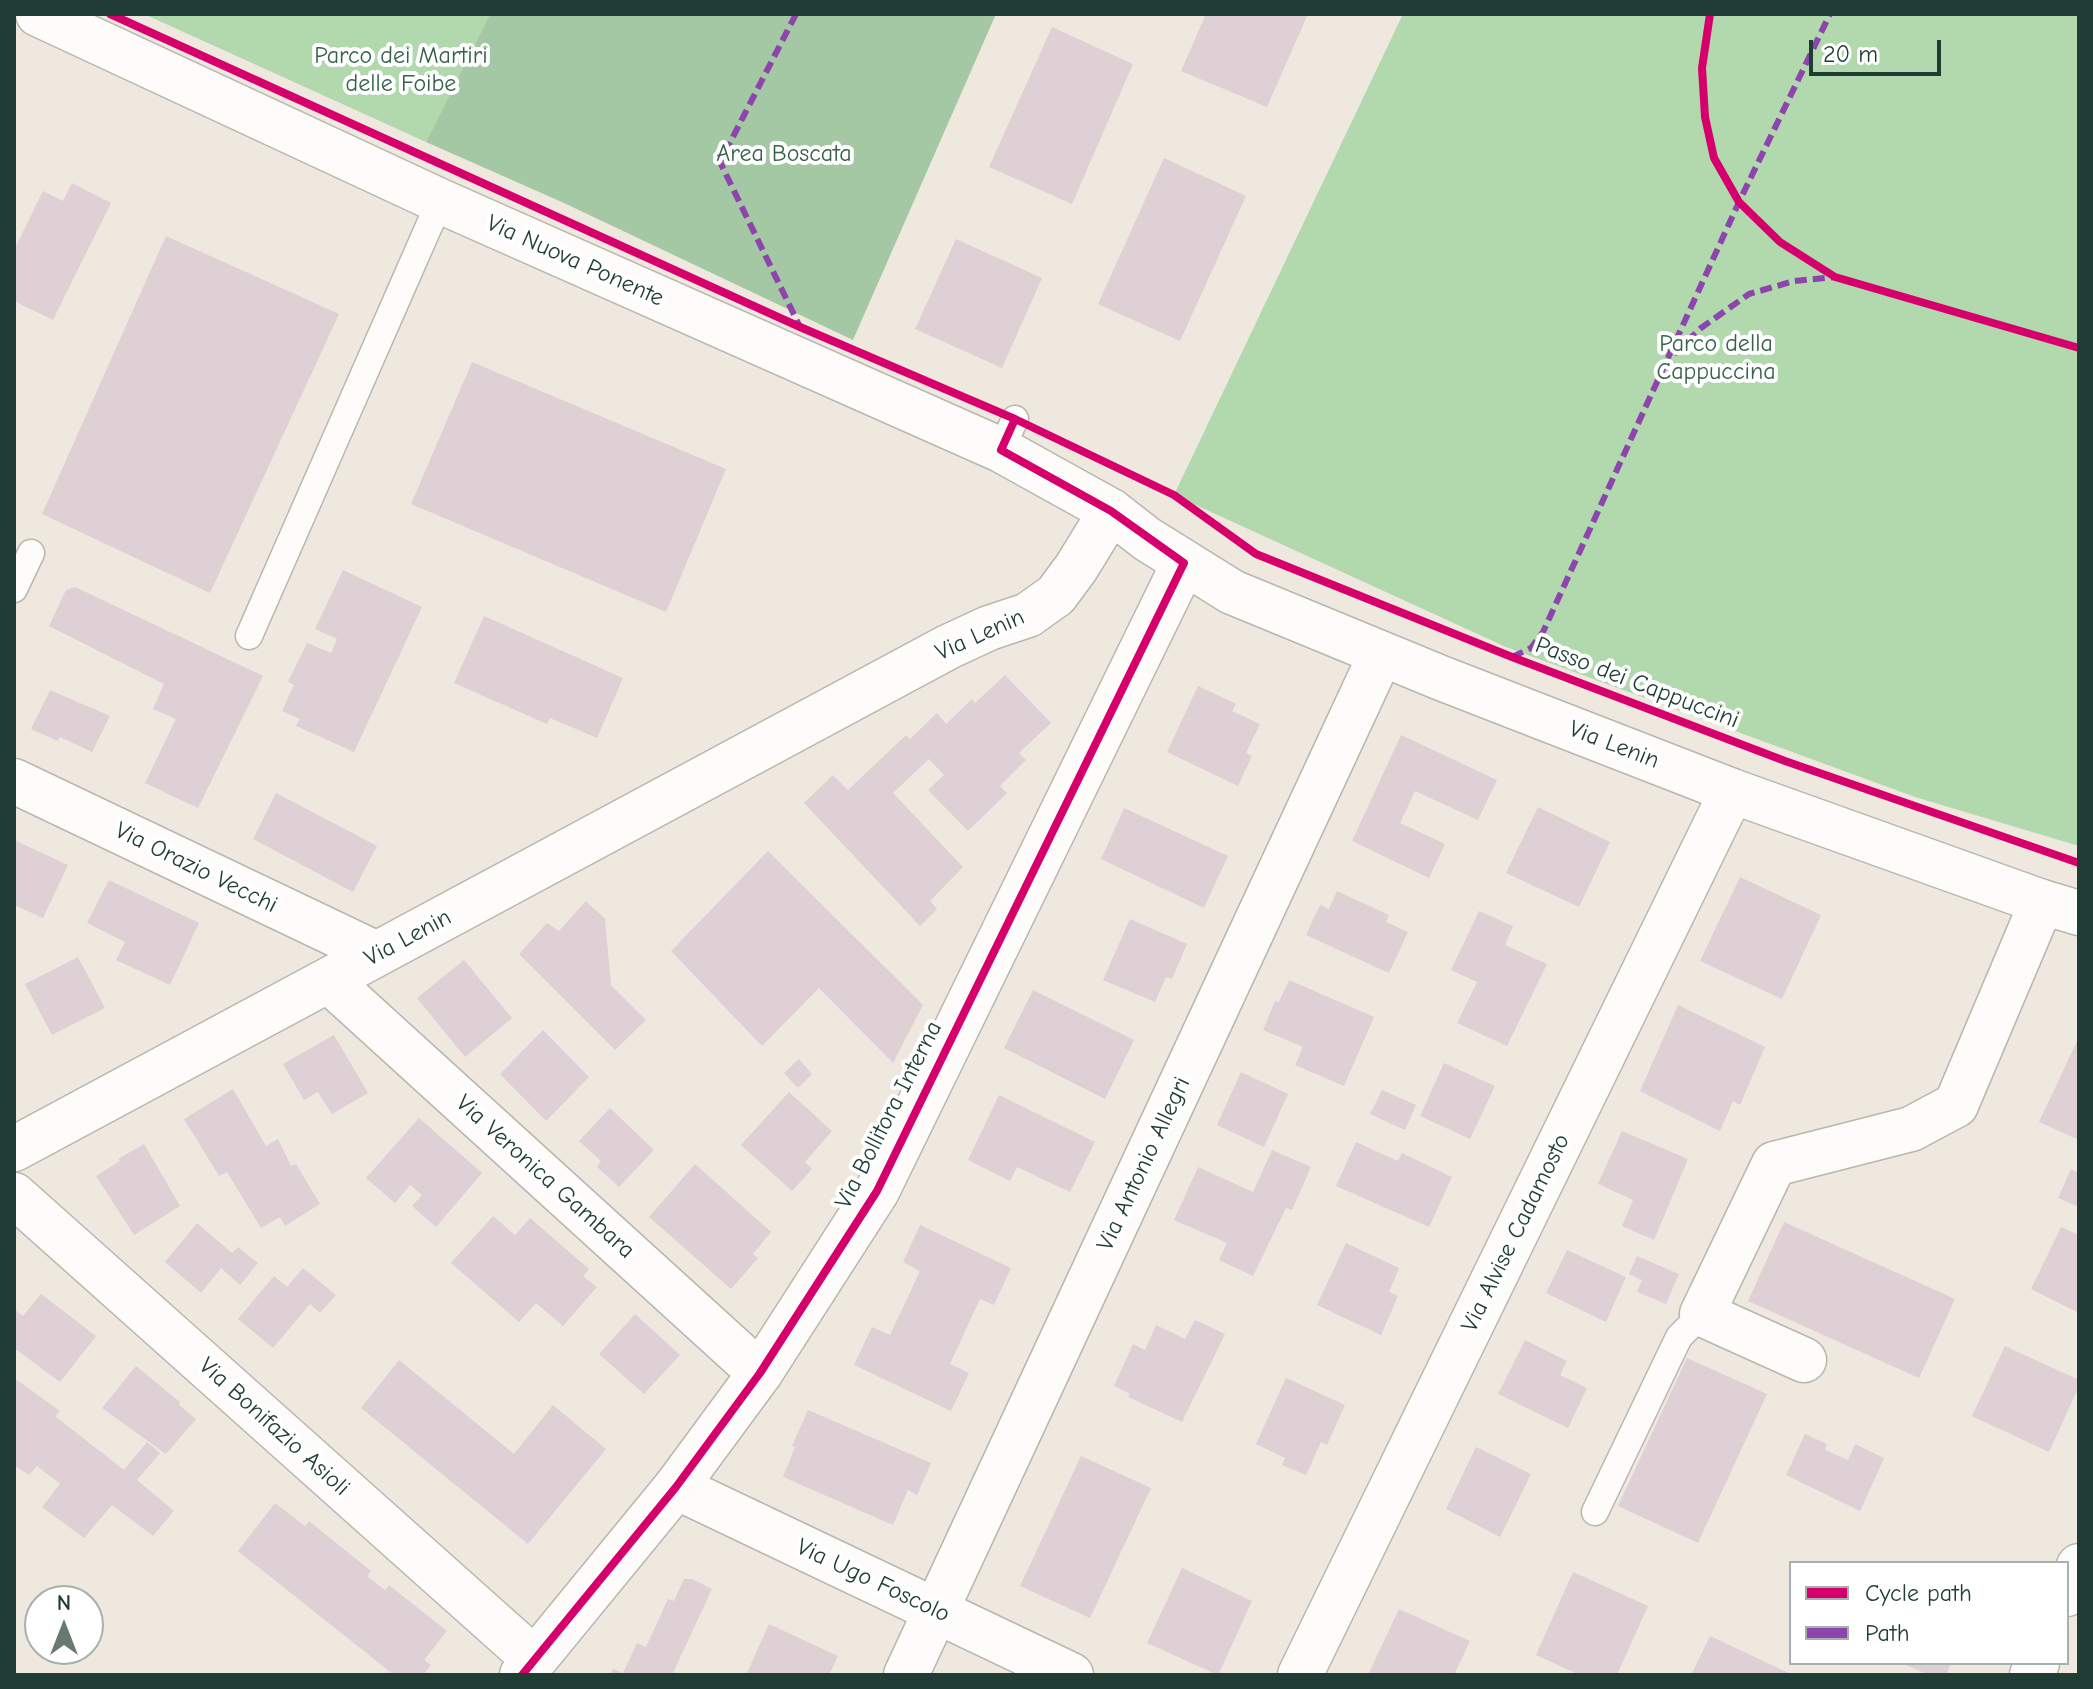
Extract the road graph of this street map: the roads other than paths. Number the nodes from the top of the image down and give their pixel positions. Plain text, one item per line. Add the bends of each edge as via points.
1 (38, 14) edge
2 (440, 201) junction
3 (1111, 511) junction
4 (31, 553) dead end
5 (1184, 563) junction
6 (14, 589) edge
7 (249, 636) dead end
8 (1381, 654) junction
9 (14, 781) edge
10 (1732, 791) junction
11 (2060, 907) edge
12 (377, 954) junction
13 (329, 981) junction
14 (14, 1149) edge
15 (14, 1195) edge
16 (1702, 1314) junction
17 (1804, 1360) dead end
18 (760, 1373) junction
19 (676, 1487) junction
20 (1595, 1512) dead end
21 (2079, 1566) edge
22 (2069, 1589) edge
23 (936, 1611) junction
24 (528, 1667) edge
25 (906, 1675) edge
26 (1071, 1675) edge
27 (1300, 1675) edge

1 - 2 street, Via Nuova Ponente
2 - 3 street, Via Nuova Ponente via 1008,434
2 - 7 lane
3 - 5 street, Via Lenin
3 - 12 street, Via Lenin via 1056,595 1028,615 948,647
4 - 6 lane
5 - 8 street, Via Lenin via 1232,592
5 - 18 street, Via Bollitora Interna via 877,1191
8 - 10 street, Via Lenin
8 - 23 street, Via Antonio Allegri
9 - 12 street, Via Orazio Vecchi
10 - 11 street, Via Lenin
10 - 27 street, Via Alvise Cadamosto
11 - 16 street via 1956,1105 1911,1129 1774,1164
12 - 13 street, Via Lenin
13 - 14 street, Via Lenin
13 - 18 street, Via Veronica Gambara
15 - 24 street, Via Bonifazio Asioli
16 - 17 street
16 - 20 lane via 1679,1337
18 - 19 street, Via Bollitora Interna
19 - 23 street, Via Ugo Foscolo
19 - 24 street, Via Bollitora Interna
21 - 22 street
23 - 25 street, Via Antonio Allegri
23 - 26 street, Via Ugo Foscolo

